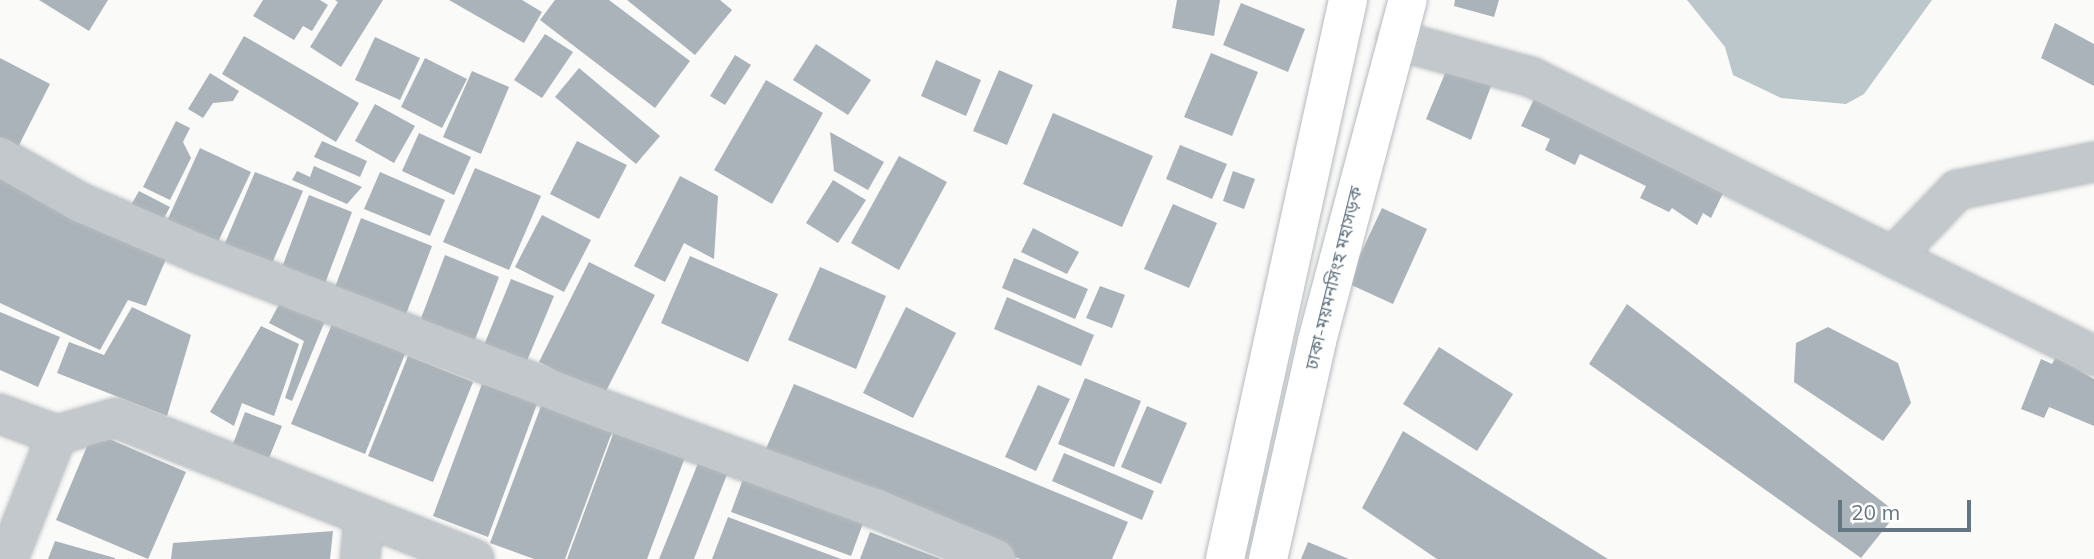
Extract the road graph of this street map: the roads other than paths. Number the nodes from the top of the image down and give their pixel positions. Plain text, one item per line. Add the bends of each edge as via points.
1 (1348, 0) edge
2 (1408, 0) edge
3 (1396, 40) junction
4 (0, 158) edge
5 (2094, 162) edge
6 (1894, 257) junction
7 (2094, 356) edge
8 (0, 414) edge
9 (57, 435) junction
10 (364, 518) junction
11 (8, 559) edge
12 (360, 559) edge
13 (474, 559) edge
14 (996, 559) edge
15 (1225, 559) edge
16 (1268, 559) edge

1 - 15 main road
2 - 3 main road, ঢাকা-ময়মনসিংহ মহাসড়ক
3 - 6 street via 1531,77
3 - 16 main road, ঢাকা-ময়মনসিংহ মহাসড়ক via 1317,341
4 - 14 street via 82,203 200,254 613,414 877,509
5 - 6 street via 1958,190
6 - 7 street
8 - 9 street
9 - 10 street via 116,418
9 - 11 street
10 - 12 street
10 - 13 street

